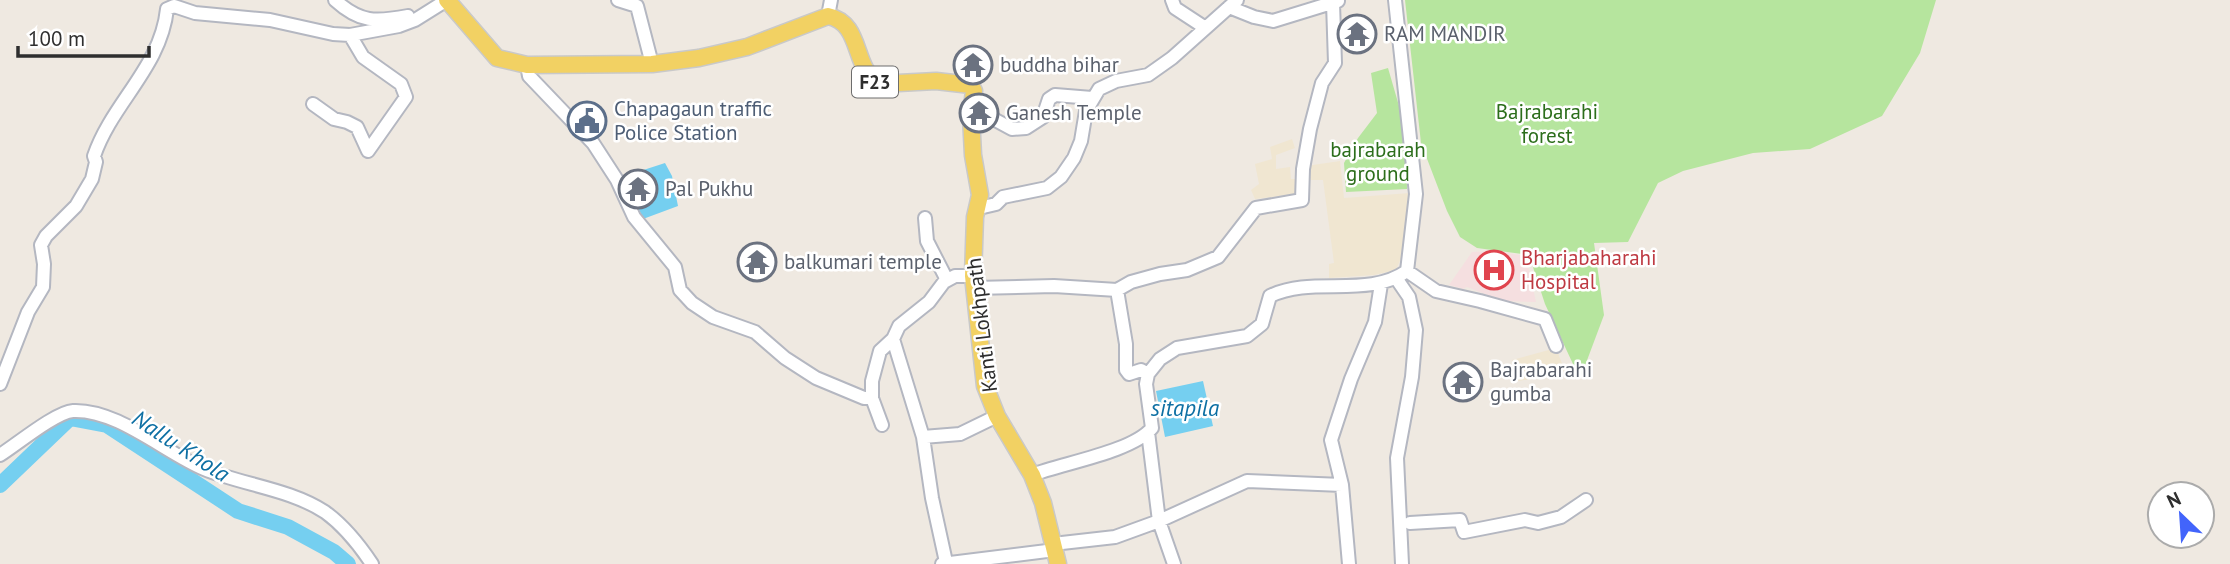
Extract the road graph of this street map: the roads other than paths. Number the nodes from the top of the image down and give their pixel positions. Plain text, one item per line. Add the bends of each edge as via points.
1 (335, 0) edge
2 (447, 0) edge
3 (618, 0) edge
4 (1172, 0) edge
5 (1395, 0) edge
6 (1337, 2) edge
7 (1233, 4) edge
8 (829, 8) edge
9 (426, 13) junction
10 (1204, 27) junction
11 (350, 35) junction
12 (652, 64) junction
13 (527, 65) junction
14 (1092, 98) junction
15 (313, 104) dead end
16 (971, 116) junction
17 (979, 208) junction
18 (925, 218) dead end
19 (1407, 271) junction
20 (1396, 278) junction
21 (947, 280) junction
22 (973, 282) junction
23 (1381, 284) junction
24 (1117, 290) junction
25 (893, 339) junction
26 (1556, 346) dead end
27 (1148, 374) junction
28 (0, 384) edge
29 (872, 398) junction
30 (997, 416) junction
31 (882, 425) dead end
32 (1148, 432) junction
33 (923, 437) junction
34 (0, 456) edge
35 (1032, 475) junction
36 (1342, 485) junction
37 (1586, 500) dead end
38 (1159, 521) junction
39 (1410, 523) dead end
40 (1055, 553) edge
41 (944, 563) edge
42 (372, 564) edge
43 (1174, 564) edge
44 (1349, 564) edge
45 (1402, 564) edge

1 - 9 street via 347,11 376,21
2 - 9 street
2 - 13 main road, Kanti Lokhpath / F23 via 497,58
3 - 12 street via 637,6
4 - 10 street via 1175,8
5 - 19 street via 1416,194
6 - 7 street via 1273,21 1254,17
6 - 24 street via 1335,63 1322,83 1310,129 1302,200 1256,208 1218,257
7 - 10 street
8 - 12 main road, Kanti Lokhpath / F23 via 747,47
8 - 16 main road, Kanti Lokhpath / F23 via 847,26 872,80 884,85 936,81 971,85
9 - 11 street via 399,26
10 - 14 street via 1148,75 1108,84
11 - 15 street via 363,57 401,84 406,97 368,151 357,127 334,119
11 - 28 street via 174,6 167,9 159,44 100,139 92,179 76,206 41,245 43,286
12 - 13 main road, Kanti Lokhpath / F23
13 - 29 street via 529,76 593,143 634,217 675,267 680,290 692,303 713,317 755,332 816,378
14 - 16 street via 1055,95 1037,124 1026,128 1012,129 988,116
14 - 17 street via 1081,142 1061,177 1047,188
16 - 17 main road, Kanti Lokhpath / F23
17 - 22 main road, Kanti Lokhpath / F23
18 - 21 street via 928,241
19 - 20 street
19 - 26 street via 1436,291 1545,319
20 - 23 street
20 - 45 street via 1409,297 1416,330 1397,458
21 - 22 street via 955,276
21 - 25 street via 922,309 899,326
22 - 24 street
22 - 30 main road, Kanti Lokhpath / F23 via 985,386
23 - 27 street via 1279,292 1270,296 1262,324 1247,336 1177,348
23 - 36 street via 1375,323 1331,440
24 - 27 street via 1126,370
25 - 29 street via 880,351
25 - 33 street
27 - 32 street via 1152,428
29 - 31 street
30 - 33 street via 960,434
30 - 35 main road, Kanti Lokhpath / F23
32 - 35 street via 1126,445
32 - 38 street
33 - 41 street
34 - 42 street via 70,411 97,413 202,468 278,491 325,513
35 - 40 main road, Kanti Lokhpath / F23
36 - 38 street via 1247,481
36 - 44 street
37 - 39 street via 1561,517 1538,523 1525,520 1464,531 1460,520
38 - 40 street
38 - 43 street
40 - 41 street

